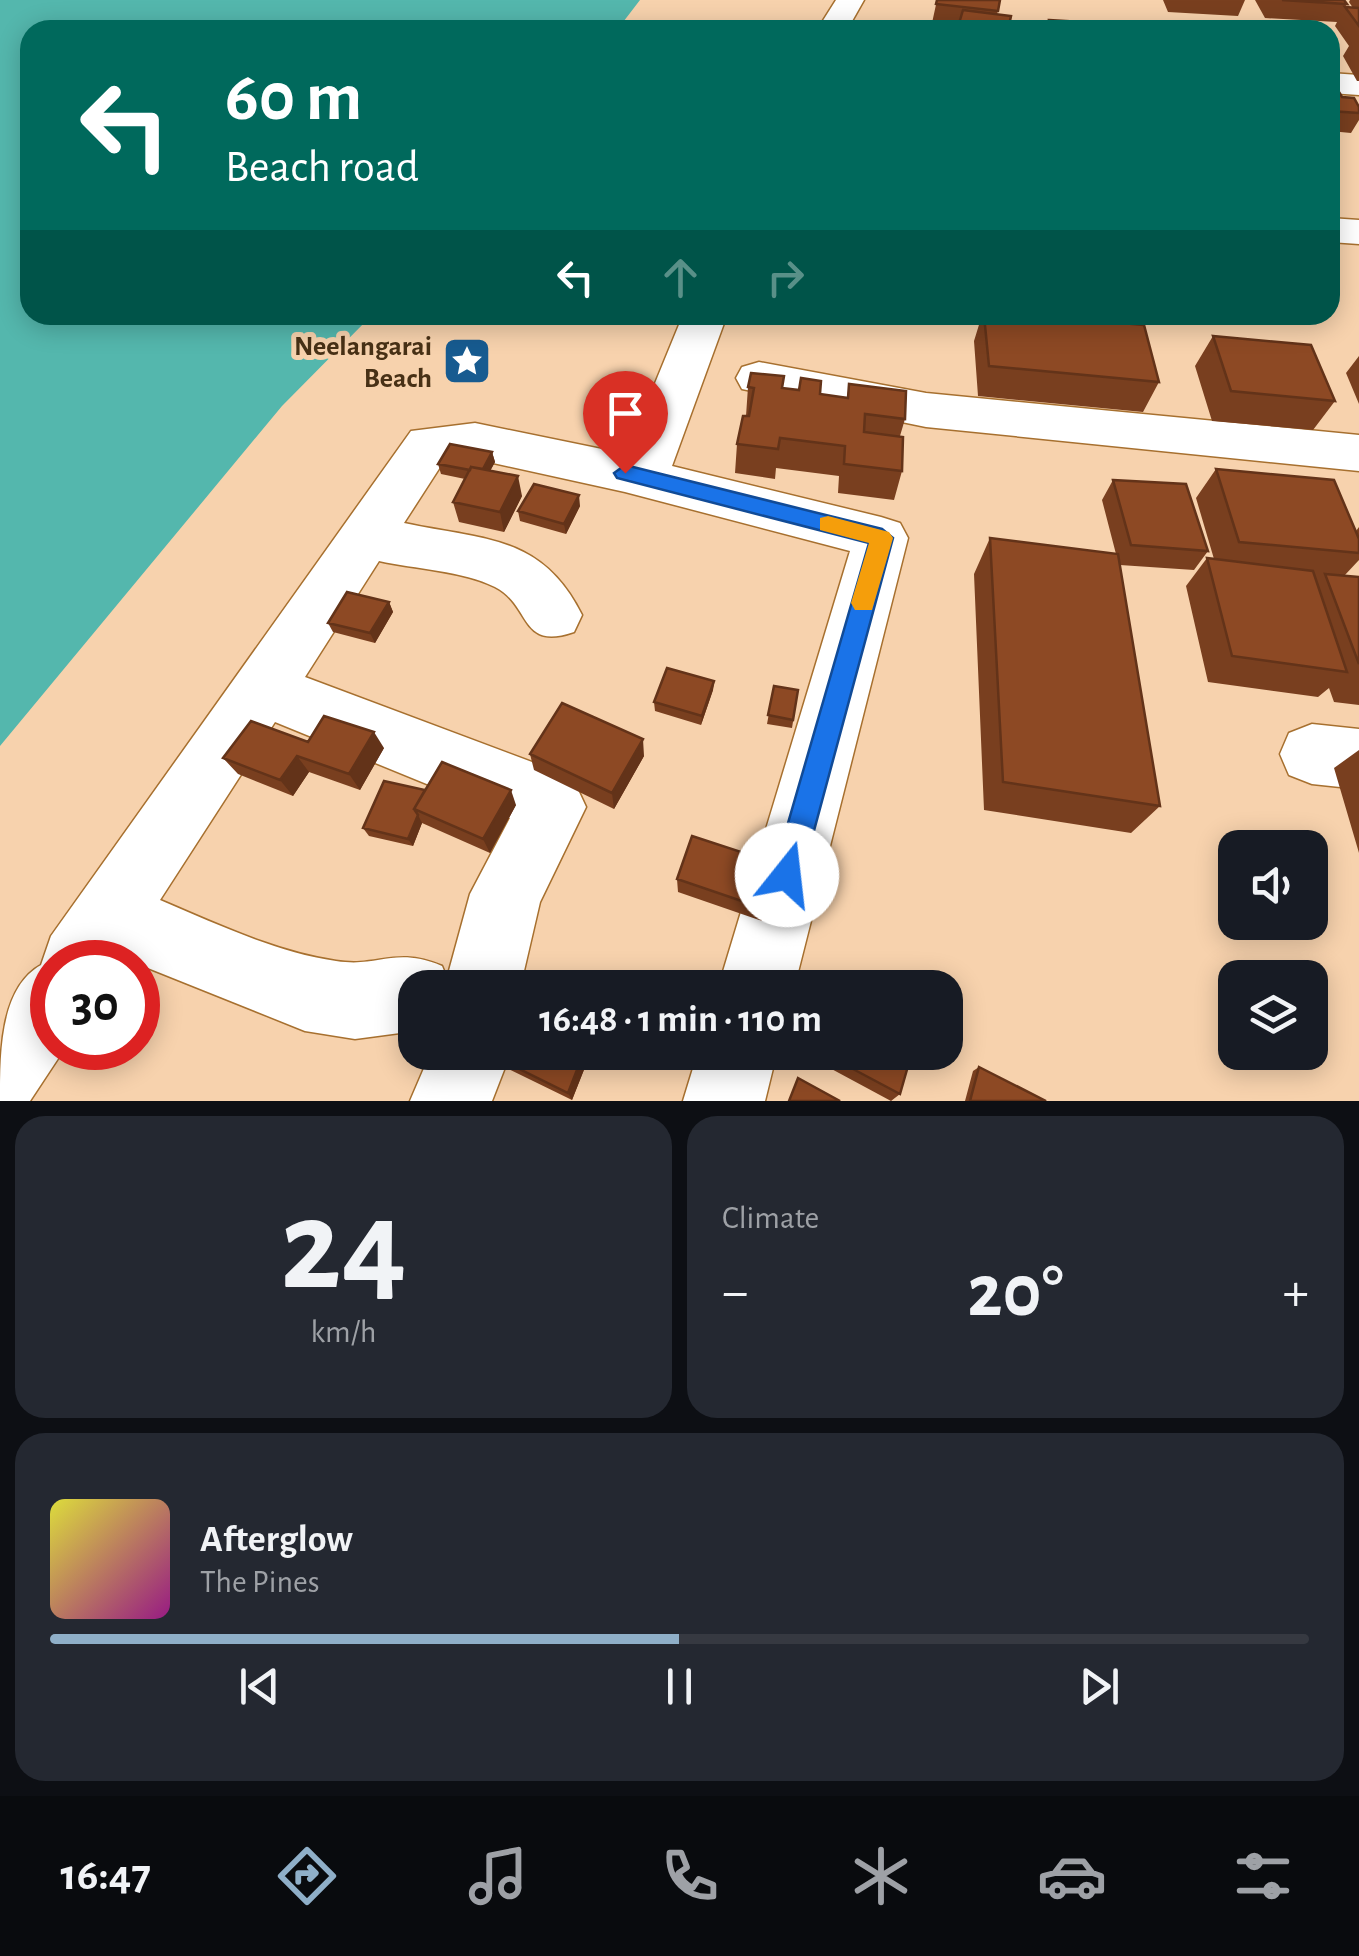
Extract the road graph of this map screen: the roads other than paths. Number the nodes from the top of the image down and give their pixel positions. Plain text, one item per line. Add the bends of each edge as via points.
1 (700, 325) edge
2 (758, 378) edge
3 (1359, 453) edge
4 (633, 475) junction
5 (366, 537) junction
6 (553, 615) dead end
7 (262, 688) junction
8 (94, 939) edge
9 (487, 970) edge
10 (761, 970) edge
11 (398, 997) edge
12 (30, 1032) edge
13 (464, 1070) edge
14 (733, 1070) edge
15 (0, 1076) edge
16 (450, 1101) edge
17 (724, 1101) edge

1 - 4 street
2 - 3 street via 926,410
4 - 5 street via 475,441 429,444
4 - 10 street via 882,538
5 - 6 street via 508,567 531,582
5 - 7 street
7 - 8 street
7 - 9 street via 548,800 552,807 506,894
8 - 11 street via 236,967 333,1000
12 - 15 street
13 - 16 street
14 - 17 street

